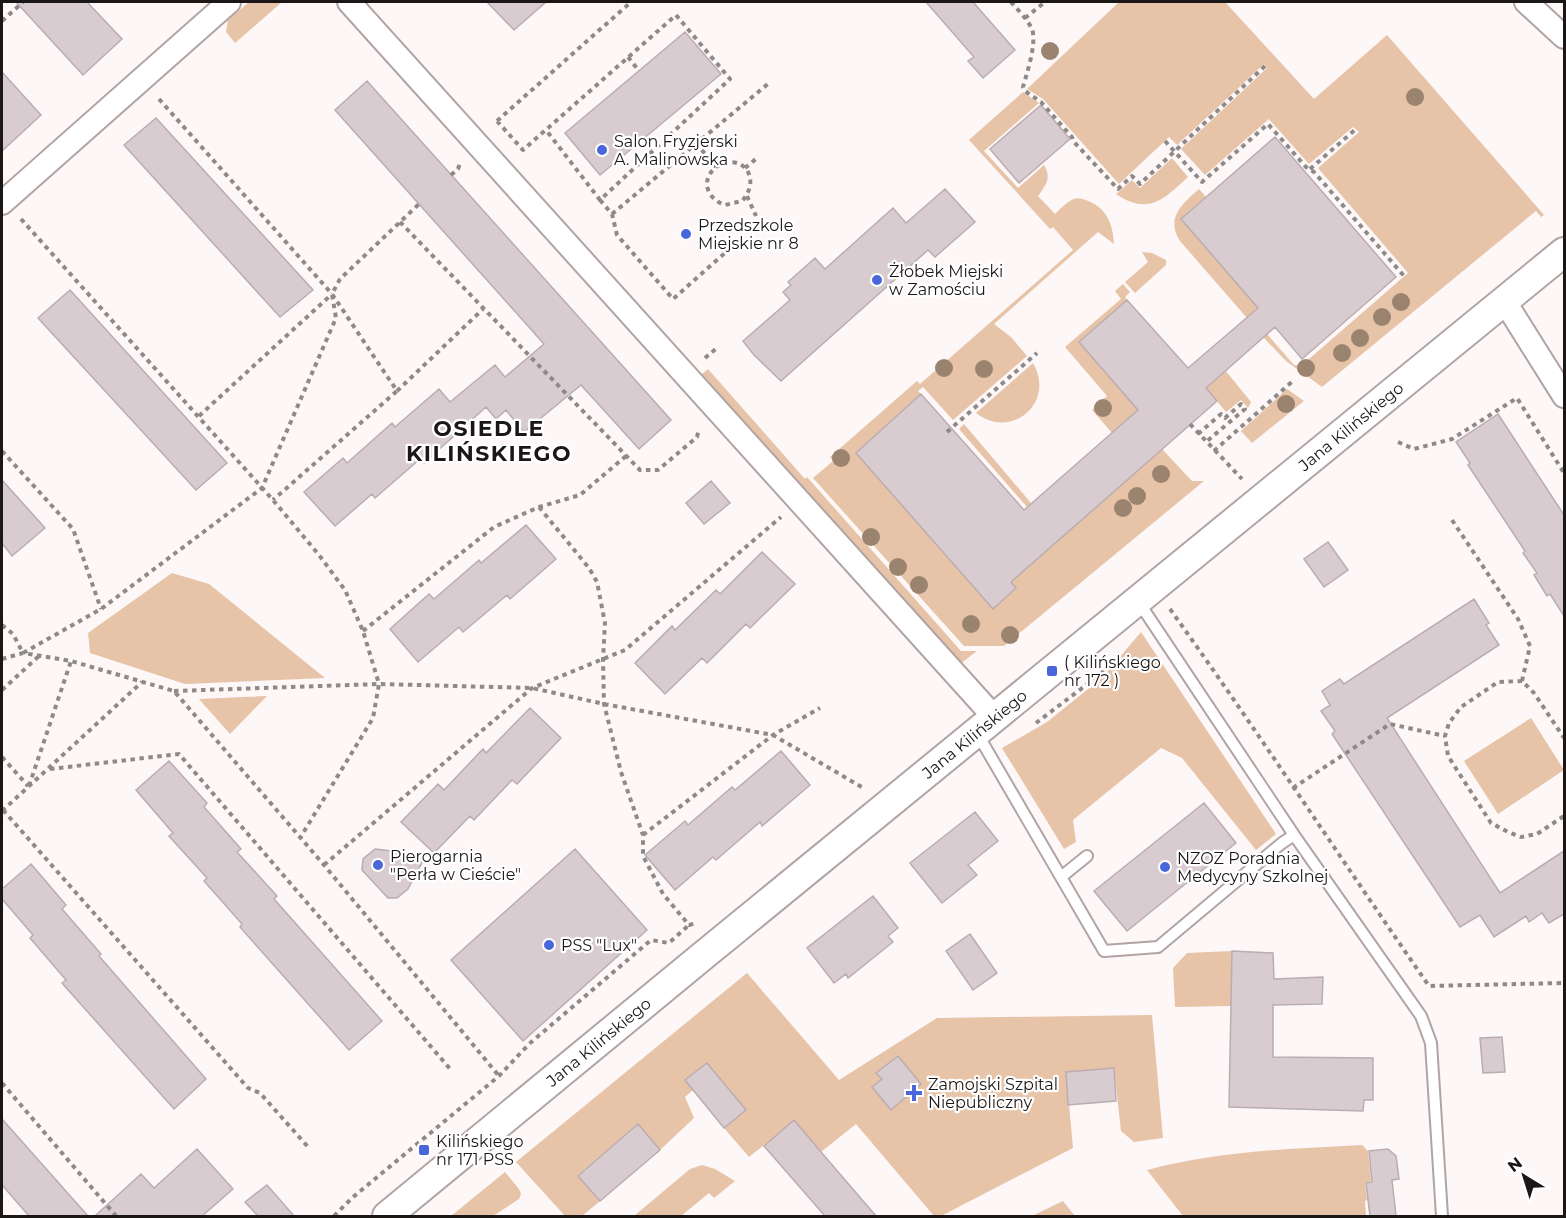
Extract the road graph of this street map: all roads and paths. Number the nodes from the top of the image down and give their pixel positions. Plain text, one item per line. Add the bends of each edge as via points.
1 (23, 2) edge
2 (229, 2) edge
3 (349, 2) edge
4 (631, 2) edge
5 (1011, 2) edge
6 (1045, 2) edge
7 (1526, 2) edge
8 (1025, 18) junction
9 (2, 21) edge
10 (1564, 37) edge
11 (628, 57) junction
12 (1265, 66) dead end
13 (639, 71) dead end
14 (142, 80) junction
15 (769, 83) dead end
16 (497, 121) junction
17 (490, 127) dead end
18 (1356, 129) dead end
19 (546, 130) junction
20 (1165, 141) dead end
21 (696, 143) junction
22 (1174, 151) junction
23 (757, 158) dead end
24 (716, 167) junction
25 (745, 168) junction
26 (1310, 169) junction
27 (747, 195) junction
28 (600, 200) junction
29 (3, 202) edge
30 (419, 204) dead end
31 (612, 214) junction
32 (756, 216) dead end
33 (400, 222) junction
34 (743, 237) dead end
35 (1564, 252) edge
36 (1404, 276) dead end
37 (332, 294) junction
38 (1505, 302) junction
39 (483, 309) junction
40 (1037, 353) dead end
41 (1294, 380) dead end
42 (397, 391) junction
43 (1564, 396) edge
44 (199, 416) junction
45 (701, 419) dead end
46 (1190, 424) dead end
47 (947, 432) dead end
48 (1198, 434) junction
49 (1206, 442) junction
50 (1398, 442) dead end
51 (2, 451) edge
52 (1214, 451) junction
53 (626, 456) junction
54 (1564, 473) edge
55 (1245, 482) dead end
56 (262, 488) junction
57 (273, 500) junction
58 (539, 507) junction
59 (786, 512) dead end
60 (1452, 520) dead end
61 (1152, 602) junction
62 (101, 609) junction
63 (2, 625) edge
64 (363, 631) junction
65 (24, 653) junction
66 (39, 656) junction
67 (2, 659) edge
68 (603, 660) junction
69 (71, 661) junction
70 (1522, 681) junction
71 (142, 682) junction
72 (379, 684) junction
73 (532, 688) junction
74 (2, 690) edge
75 (174, 692) junction
76 (604, 704) junction
77 (820, 708) dead end
78 (986, 726) junction
79 (773, 735) junction
80 (1445, 736) junction
81 (1564, 738) edge
82 (2, 757) edge
83 (50, 768) junction
84 (29, 787) junction
85 (1293, 788) junction
86 (865, 789) dead end
87 (2, 811) edge
88 (1564, 816) edge
89 (643, 835) junction
90 (1294, 835) junction
91 (300, 838) junction
92 (1087, 856) dead end
93 (324, 865) junction
94 (1062, 878) junction
95 (703, 922) dead end
96 (689, 925) junction
97 (1564, 983) edge
98 (451, 1070) dead end
99 (499, 1076) junction
100 (2, 1083) edge
101 (309, 1148) dead end
102 (116, 1216) edge
103 (334, 1216) edge
104 (387, 1216) edge
105 (1442, 1216) edge

1 - 9 path
2 - 14 street
3 - 78 street
4 - 16 path
5 - 8 path
6 - 8 path
7 - 10 street
8 - 22 path via 1033,31 1025,91 1041,102 1118,189 1132,176 1140,184
11 - 13 path
11 - 19 path
11 - 28 path via 676,15 730,79
12 - 22 path
14 - 29 street
14 - 37 path
15 - 21 path
16 - 17 path
16 - 19 path via 524,150
18 - 26 path
19 - 28 path
20 - 22 path
21 - 24 path
21 - 31 path
22 - 26 path via 1202,182 1268,124
23 - 25 path
24 - 25 path via 732,162
24 - 27 path via 707,182 711,197 730,206
25 - 27 path via 751,180
26 - 36 path
27 - 32 path
28 - 31 path
29 - 44 path
30 - 33 path
31 - 34 path via 617,235 673,299
33 - 37 path via 340,279
33 - 39 path
35 - 38 street, Jana Kilińskiego
37 - 42 path
37 - 44 path
37 - 56 path via 336,318
38 - 43 street
38 - 61 street, Jana Kilińskiego
39 - 42 path
39 - 53 path
40 - 47 path
41 - 52 path
42 - 57 path
44 - 56 path
45 - 53 path via 697,437 658,470 640,470
46 - 48 path
48 - 49 path
48 - 49 path via 1221,414 1225,418 1241,404 1245,409
49 - 52 path
50 - 54 path via 1414,449 1452,439 1517,398
51 - 62 path via 73,529
52 - 55 path
53 - 58 path via 580,495
56 - 57 path
56 - 62 path
57 - 64 path via 345,590
58 - 64 path via 494,527
58 - 68 path via 597,582 605,623
59 - 68 path via 625,650
60 - 70 path via 1518,619 1530,646
61 - 78 street, Jana Kilińskiego
61 - 85 path via 1221,680
61 - 90 lane
62 - 65 path
63 - 65 path via 13,634
64 - 72 path
65 - 66 path
65 - 67 path
66 - 69 path
66 - 74 path
68 - 73 path
68 - 76 path
69 - 71 path
69 - 84 path
70 - 80 path via 1498,682 1461,707
70 - 81 path
71 - 75 path
71 - 83 path
72 - 73 path
72 - 75 path
72 - 91 path via 373,718
73 - 76 path
73 - 93 path
75 - 91 path
76 - 79 path
76 - 89 path
77 - 79 path
78 - 94 lane
78 - 104 street, Jana Kilińskiego
79 - 86 path
79 - 89 path
80 - 85 path via 1390,724
80 - 88 path via 1448,756 1491,823 1521,837 1536,834
82 - 84 path
83 - 84 path
83 - 98 path via 179,754
84 - 87 path
85 - 97 path via 1429,986
87 - 101 path via 248,1088 260,1093
89 - 96 path via 643,856 666,899
90 - 94 lane via 1158,947 1104,951
90 - 105 lane via 1421,1016 1431,1043
91 - 93 path
92 - 94 lane
93 - 99 path
95 - 96 path
96 - 99 path via 669,943 651,940 528,1044
99 - 103 path
100 - 102 path

